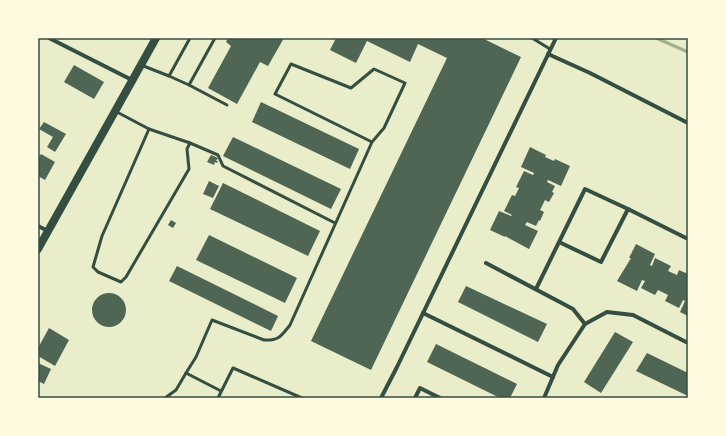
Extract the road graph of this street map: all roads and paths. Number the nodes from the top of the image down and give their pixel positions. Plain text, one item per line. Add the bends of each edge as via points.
1 (49, 38) edge
2 (156, 38) edge
3 (190, 38) edge
4 (215, 38) edge
5 (532, 38) edge
6 (556, 38) edge
7 (549, 52) junction
8 (141, 65) junction
9 (169, 76) junction
10 (132, 80) junction
11 (189, 85) junction
12 (227, 105) dead end
13 (115, 111) junction
14 (688, 123) edge
15 (149, 128) junction
16 (372, 142) junction
17 (190, 143) junction
18 (628, 209) junction
19 (336, 223) junction
20 (38, 226) edge
21 (48, 231) junction
22 (688, 239) edge
23 (559, 242) junction
24 (38, 249) edge
25 (486, 263) dead end
26 (536, 289) junction
27 (423, 314) junction
28 (585, 324) junction
29 (688, 343) edge
30 (186, 373) junction
31 (553, 377) junction
32 (221, 391) junction
33 (165, 398) edge
34 (218, 398) edge
35 (302, 398) edge
36 (381, 398) edge
37 (415, 398) edge
38 (440, 398) edge
39 (544, 398) edge

1 - 10 street
2 - 8 main road
3 - 9 lane
4 - 11 lane
5 - 7 lane
6 - 7 street
7 - 14 street
7 - 27 street
8 - 9 lane
8 - 10 main road
9 - 11 lane
10 - 13 main road
11 - 12 lane
13 - 15 lane
13 - 21 main road
15 - 17 lane
15 - 17 lane via 102,236 93,267 98,272 121,282 189,169 187,149
16 - 16 lane via 384,128 405,83 374,69 351,88 291,64 275,94
16 - 19 lane
17 - 19 lane via 218,155 223,166
18 - 22 street
18 - 23 street via 601,262
18 - 23 street via 585,189
19 - 30 lane via 290,325 281,337 264,340 212,320
20 - 21 street
21 - 24 main road
23 - 26 street
25 - 26 street
26 - 28 street via 573,308
27 - 31 street
27 - 36 street
28 - 29 street via 607,312 633,316
28 - 31 street
30 - 32 lane
30 - 33 lane via 176,390
31 - 39 street
32 - 34 lane
32 - 35 lane via 233,368
37 - 38 street via 420,388

